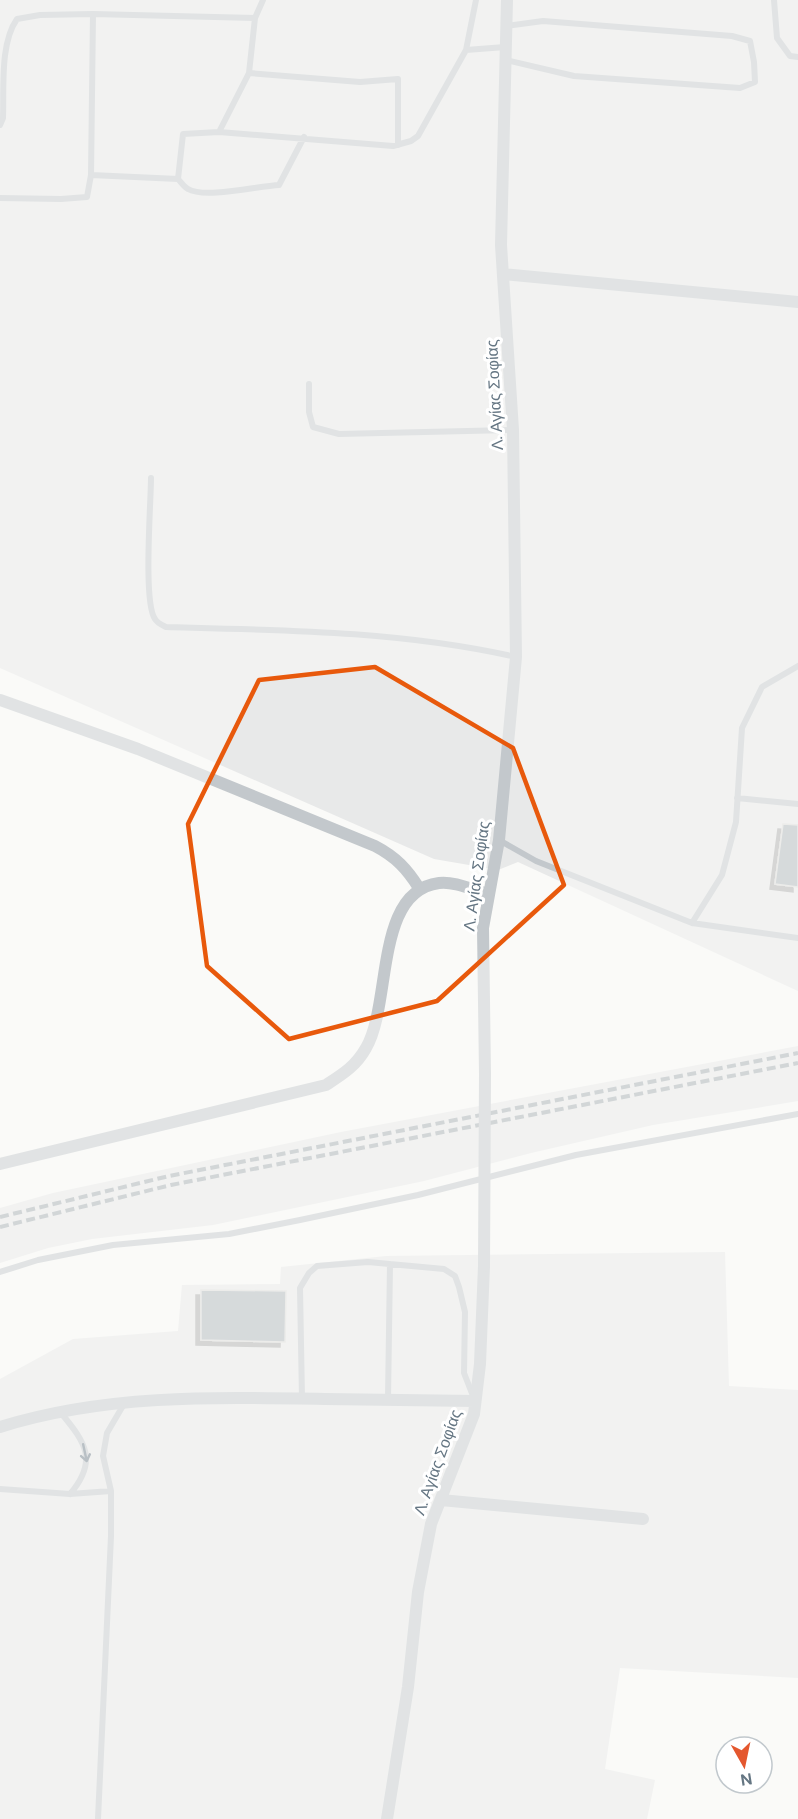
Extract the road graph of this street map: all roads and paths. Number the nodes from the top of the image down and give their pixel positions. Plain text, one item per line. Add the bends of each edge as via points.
1 (263, 0) edge
2 (476, 0) edge
3 (507, 0) edge
4 (773, 1) edge
5 (93, 14) junction
6 (255, 18) junction
7 (506, 26) junction
8 (505, 47) junction
9 (466, 50) junction
10 (798, 57) edge
11 (506, 60) junction
12 (249, 73) junction
13 (0, 125) edge
14 (219, 132) junction
15 (304, 137) junction
16 (398, 145) junction
17 (92, 175) junction
18 (178, 179) junction
19 (0, 198) edge
20 (503, 274) junction
21 (798, 302) edge
22 (309, 384) dead end
23 (513, 430) junction
24 (151, 478) dead end
25 (516, 657) junction
26 (798, 666) edge
27 (0, 700) edge
28 (737, 798) junction
29 (798, 804) edge
30 (499, 840) junction
31 (419, 888) junction
32 (488, 894) junction
33 (692, 922) junction
34 (798, 938) edge
35 (798, 1114) edge
36 (0, 1164) edge
37 (390, 1264) junction
38 (0, 1272) edge
39 (303, 1399) junction
40 (387, 1400) junction
41 (475, 1401) junction
42 (124, 1404) junction
43 (62, 1413) junction
44 (0, 1427) edge
45 (0, 1489) edge
46 (111, 1491) junction
47 (70, 1494) junction
48 (441, 1500) junction
49 (644, 1519) dead end
50 (98, 1819) edge
51 (387, 1819) edge

1 - 6 lane
2 - 9 lane
3 - 7 street, Λ. Αγίας Σοφίας
4 - 10 lane via 777,38 790,56
5 - 6 lane
5 - 13 lane via 17,19 6,42
5 - 17 lane
6 - 12 lane
7 - 8 street, Λ. Αγίας Σοφίας
7 - 11 lane via 543,21 732,36 750,41 755,82 740,88 574,76
8 - 9 lane
8 - 11 street, Λ. Αγίας Σοφίας
9 - 16 lane via 418,136
11 - 20 street, Λ. Αγίας Σοφίας
12 - 14 lane
12 - 16 lane via 360,82 398,79
14 - 15 lane
14 - 18 lane via 183,134
15 - 16 lane
15 - 18 lane via 279,184 196,191
17 - 18 lane
17 - 19 lane via 87,197
20 - 21 street
20 - 23 street, Λ. Αγίας Σοφίας
22 - 23 lane via 313,427 324,431 339,434
23 - 25 street, Λ. Αγίας Σοφίας
24 - 25 lane via 149,597 154,619 166,627 363,634 474,647
25 - 30 street, Λ. Αγίας Σοφίας
26 - 28 lane via 762,687 742,728
27 - 31 street via 138,749 375,846 408,870
28 - 29 lane
28 - 33 lane via 736,822 722,875
30 - 32 street, Λ. Αγίας Σοφίας
30 - 33 lane via 536,861
31 - 32 street via 440,882
31 - 36 street via 402,905 388,952 377,1016 367,1047 352,1068 326,1085
32 - 41 street, Λ. Αγίας Σοφίας, bridge via 483,928 484,1266
33 - 34 lane
35 - 38 lane via 576,1155 418,1196 300,1220 229,1234 113,1245
37 - 39 lane via 317,1266 309,1273 300,1288
37 - 40 lane
37 - 41 lane via 444,1269 455,1276 465,1312 464,1373
39 - 40 street
39 - 42 street via 213,1396
40 - 41 street
41 - 48 street, Λ. Αγίας Σοφίας via 474,1414
42 - 43 street
42 - 46 lane via 107,1433 103,1456
43 - 44 street
43 -> 47 lane via 76,1431 87,1458 83,1479
45 - 47 lane
46 - 47 lane
46 - 50 lane
48 - 49 street
48 - 51 street, Λ. Αγίας Σοφίας via 431,1524 418,1592 408,1688

